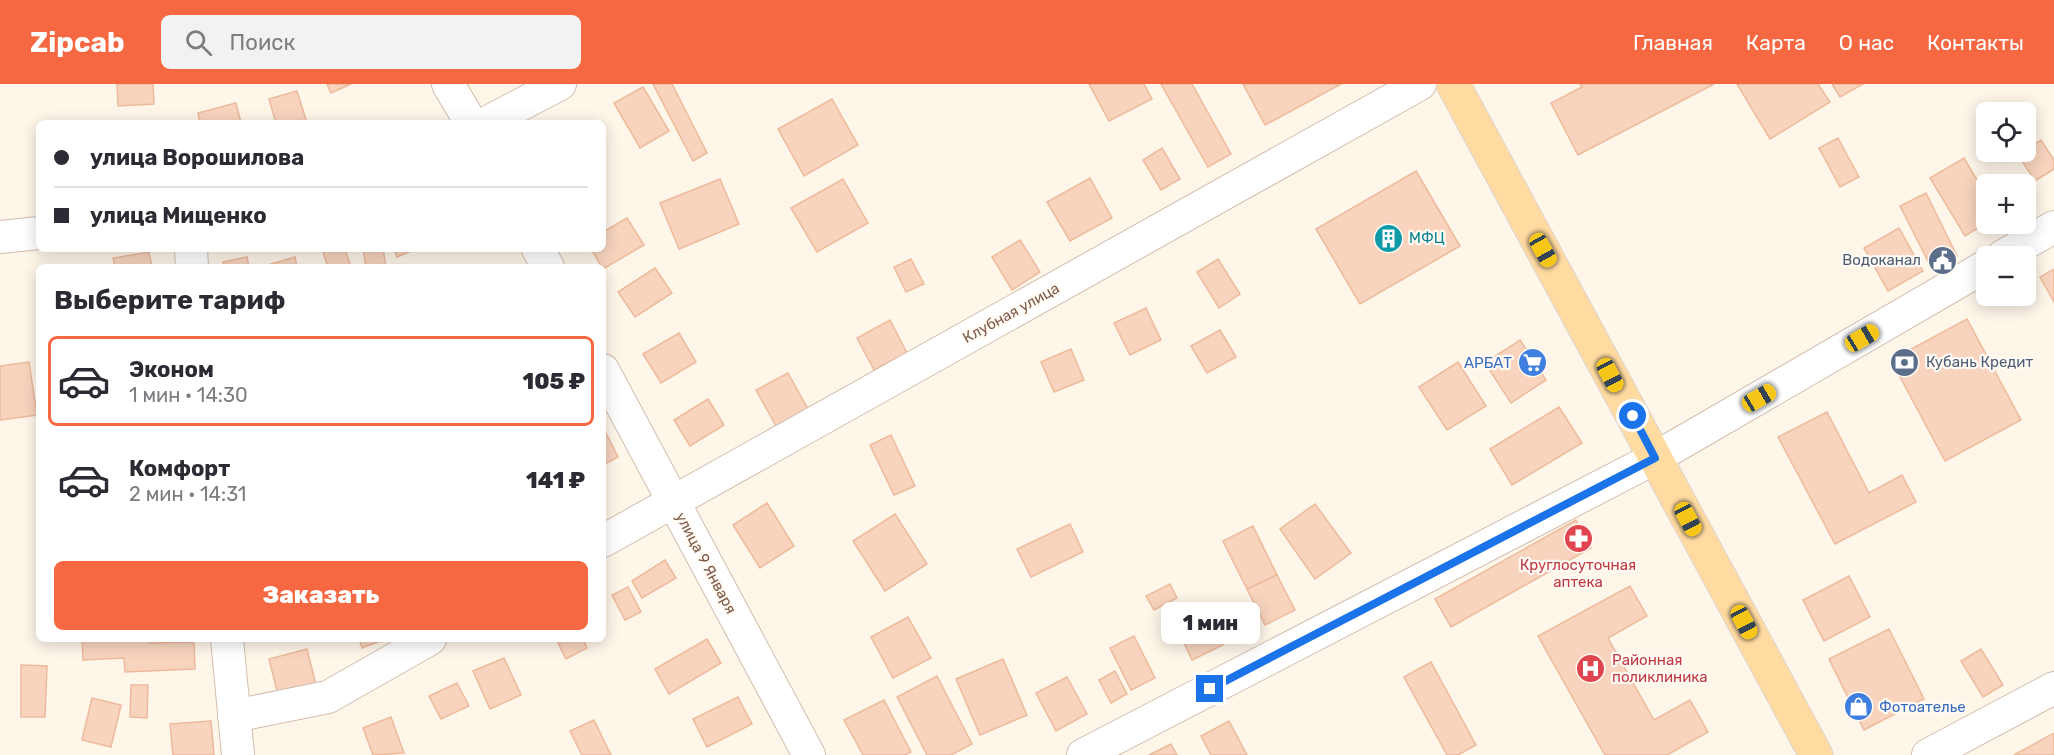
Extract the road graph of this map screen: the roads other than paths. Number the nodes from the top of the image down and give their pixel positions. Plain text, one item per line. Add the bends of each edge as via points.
1 (448, 84) edge
2 (560, 84) edge
3 (1420, 84) edge
4 (1453, 84) edge
5 (469, 120) edge
6 (492, 120) edge
7 (2054, 227) edge
8 (36, 234) edge
9 (0, 237) edge
10 (2021, 246) edge
11 (1976, 272) edge
12 (606, 376) edge
13 (1655, 458) junction
14 (673, 502) junction
15 (606, 540) edge
16 (227, 642) edge
17 (425, 642) edge
18 (2054, 688) edge
19 (234, 716) junction
20 (238, 755) edge
21 (809, 755) edge
22 (1083, 755) edge
23 (1816, 755) edge
24 (1928, 755) edge

1 - 5 street
2 - 6 street
3 - 14 street, Клубная улица
4 - 13 main road
7 - 10 street
8 - 9 street
11 - 13 street
12 - 14 street, улица 9 Января
13 - 22 street
13 - 23 main road
14 - 15 street, Клубная улица
14 - 21 street, улица 9 Января
16 - 19 street
17 - 19 street via 328,697
18 - 24 street
19 - 20 street

